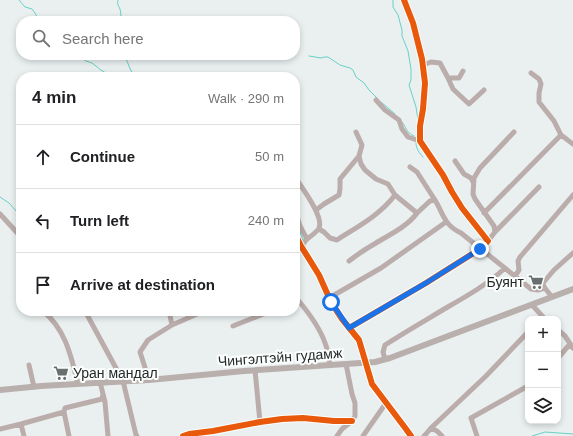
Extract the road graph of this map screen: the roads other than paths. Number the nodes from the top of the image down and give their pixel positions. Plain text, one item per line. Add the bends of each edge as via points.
1 (404, 0) edge
2 (423, 65) junction
3 (464, 71) dead end
4 (531, 73) dead end
5 (448, 78) junction
6 (484, 90) dead end
7 (376, 100) dead end
8 (356, 132) dead end
9 (514, 132) dead end
10 (561, 135) junction
11 (420, 141) junction
12 (573, 144) edge
13 (359, 156) junction
14 (455, 161) dead end
15 (410, 167) dead end
16 (474, 182) junction
17 (300, 185) edge
18 (539, 187) dead end
19 (396, 195) junction
20 (573, 195) edge
21 (435, 200) junction
22 (316, 210) junction
23 (417, 213) junction
24 (484, 213) junction
25 (0, 214) edge
26 (446, 222) junction
27 (300, 226) edge
28 (319, 229) junction
29 (16, 232) edge
30 (495, 232) junction
31 (307, 239) junction
32 (488, 240) junction
33 (301, 246) joint
34 (480, 249) junction
35 (573, 253) edge
36 (349, 260) dead end
37 (505, 268) junction
38 (515, 276) junction
39 (544, 288) junction
40 (573, 289) edge
41 (552, 297) junction
42 (329, 298) junction
43 (300, 302) edge
44 (532, 305) junction
45 (539, 313) joint
46 (49, 316) edge
47 (89, 316) edge
48 (170, 316) edge
49 (193, 316) edge
50 (258, 316) edge
51 (542, 316) edge
52 (172, 325) junction
53 (233, 326) dead end
54 (349, 328) junction
55 (561, 333) edge
56 (525, 335) edge
57 (571, 346) edge
58 (561, 355) edge
59 (384, 359) junction
60 (365, 362) junction
61 (346, 364) junction
62 (29, 365) dead end
63 (330, 365) junction
64 (255, 370) junction
65 (149, 380) junction
66 (123, 381) junction
67 (100, 382) junction
68 (78, 384) junction
69 (34, 387) junction
70 (525, 388) edge
71 (0, 390) edge
72 (103, 394) junction
73 (386, 402) junction
74 (64, 412) junction
75 (352, 421) junction
76 (260, 422) junction
77 (21, 424) junction
78 (431, 428) junction
79 (0, 429) edge
80 (24, 436) edge
81 (69, 436) edge
82 (108, 436) edge
83 (137, 436) edge
84 (183, 436) edge
85 (337, 436) edge
86 (363, 436) edge
87 (410, 436) edge
88 (424, 436) edge
89 (442, 436) edge
90 (477, 436) edge

1 - 2 street via 413,23
2 - 5 street via 432,62 440,64
2 - 11 street via 425,83
3 - 5 street via 459,78
4 - 10 street via 541,84 539,102
5 - 6 street via 453,89 469,104
7 - 11 street via 399,120 408,137
8 - 13 street via 362,145
9 - 16 street via 480,168
10 - 12 street
10 - 24 street
11 - 32 street via 462,208
13 - 19 street via 365,170 388,184
13 - 22 street via 340,179 339,195
14 - 16 street via 464,174
15 - 21 street via 417,172
16 - 24 street via 473,194
17 - 22 street
18 - 30 street
19 - 23 street
19 - 28 street via 389,204 336,240
20 - 38 street via 520,257 519,270
21 - 23 street via 430,201
21 - 26 street
22 - 28 street
23 - 36 street via 401,227
24 - 30 street via 494,226
25 - 29 street
26 - 34 street
26 - 42 street via 382,268
27 - 31 street
28 - 31 street
30 - 32 street
31 - 33 street
32 - 34 street
33 - 42 street
34 - 37 street
34 - 54 street
35 - 39 street via 544,281
37 - 38 street
37 - 59 street via 470,294 385,345
38 - 39 street via 533,290
39 - 41 street
40 - 41 main road, Чингэлтэйн гудамж
41 - 44 main road, Чингэлтэйн гудамж
42 - 54 street
43 - 63 street via 319,329
44 - 45 street
44 - 59 main road, Чингэлтэйн гудамж
45 - 51 street
46 - 68 street via 61,332
47 - 66 street
48 - 52 street
49 - 52 street
50 - 53 street
52 - 65 street via 148,340 140,352
54 - 60 street via 359,340
55 - 57 street
56 - 78 street
57 - 58 street
59 - 60 main road, Чингэлтэйн гудамж
60 - 61 main road, Чингэлтэйн гудамж
60 - 73 street via 372,384
61 - 63 main road, Чингэлтэйн гудамж
61 - 75 street via 355,410
62 - 69 street
63 - 64 main road, Чингэлтэйн гудамж
64 - 65 main road, Чингэлтэйн гудамж
64 - 76 street
65 - 66 main road, Чингэлтэйн гудамж
66 - 67 main road, Чингэлтэйн гудамж
66 - 83 street
67 - 68 main road, Чингэлтэйн гудамж
67 - 72 street
68 - 69 main road, Чингэлтэйн гудамж
69 - 71 main road, Чингэлтэйн гудамж
70 - 90 street via 471,418
72 - 74 street via 102,399 65,408
72 - 82 street
73 - 86 street
73 - 87 street
74 - 77 street
74 - 81 street
75 - 76 street via 303,418
75 - 85 street
76 - 84 street
77 - 79 street
77 - 80 street
78 - 88 street
78 - 89 street

